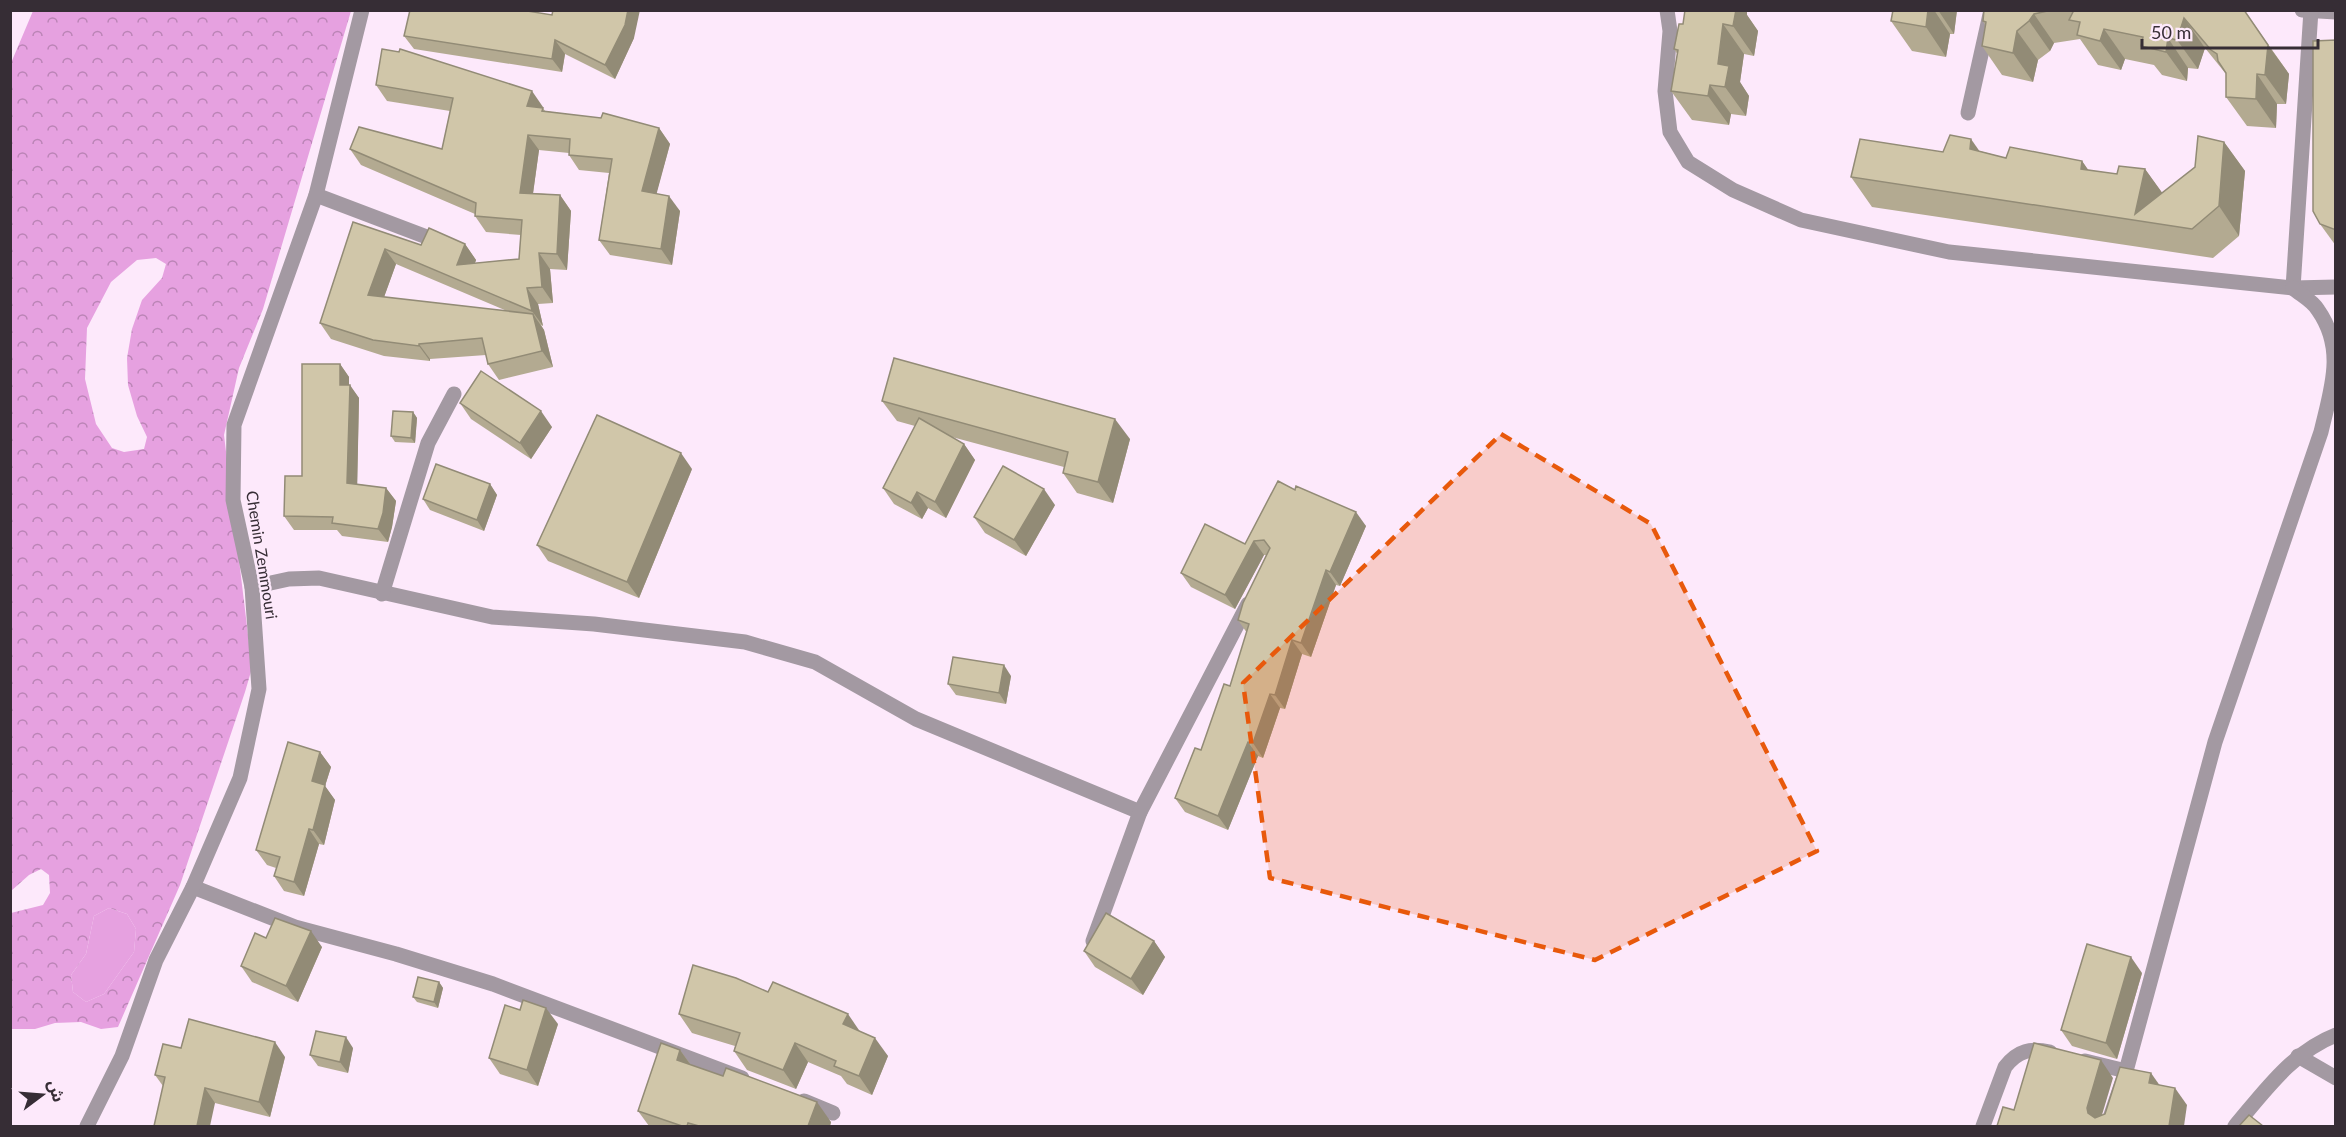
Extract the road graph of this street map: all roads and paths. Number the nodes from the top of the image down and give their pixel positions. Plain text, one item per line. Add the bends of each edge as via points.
1 (362, 10) edge
2 (1667, 10) edge
3 (1991, 10) edge
4 (2308, 11) edge
5 (2336, 12) edge
6 (1968, 113) dead end
7 (316, 195) junction
8 (432, 239) edge
9 (2336, 287) edge
10 (2293, 288) junction
11 (454, 394) dead end
12 (252, 587) junction
13 (382, 594) junction
14 (1253, 594) edge
15 (1140, 812) junction
16 (193, 887) junction
17 (1093, 941) edge
18 (2336, 1035) edge
19 (2298, 1056) junction
20 (2126, 1071) junction
21 (2336, 1078) edge
22 (757, 1083) edge
23 (788, 1095) edge
24 (833, 1113) dead end
25 (2110, 1122) edge
26 (87, 1126) edge
27 (1983, 1126) edge
28 (2235, 1126) edge

1 - 7 street, Chemin Zemmouri
2 - 10 street via 1670,31 1665,91 1670,132 1688,162 1733,190 1801,220 1949,252
3 - 6 street
4 - 5 street
4 - 10 street
7 - 8 street
7 - 12 street, Chemin Zemmouri via 234,425 233,500
9 - 10 street
10 - 20 street via 2317,308 2333,337 2333,383 2321,432 2215,742
11 - 13 street via 428,443
12 - 13 street via 289,579 319,578
12 - 16 street, Chemin Zemmouri via 259,689 240,778
13 - 15 street via 492,617 594,624 746,642 814,662 916,719
14 - 15 street
15 - 17 street
16 - 22 street via 295,927 493,984
16 - 26 street, Chemin Zemmouri via 156,960 122,1056
18 - 19 street
19 - 21 street
19 - 28 street
20 - 25 street
20 - 27 street via 2030,1049 2011,1058 2005,1067
23 - 24 street

